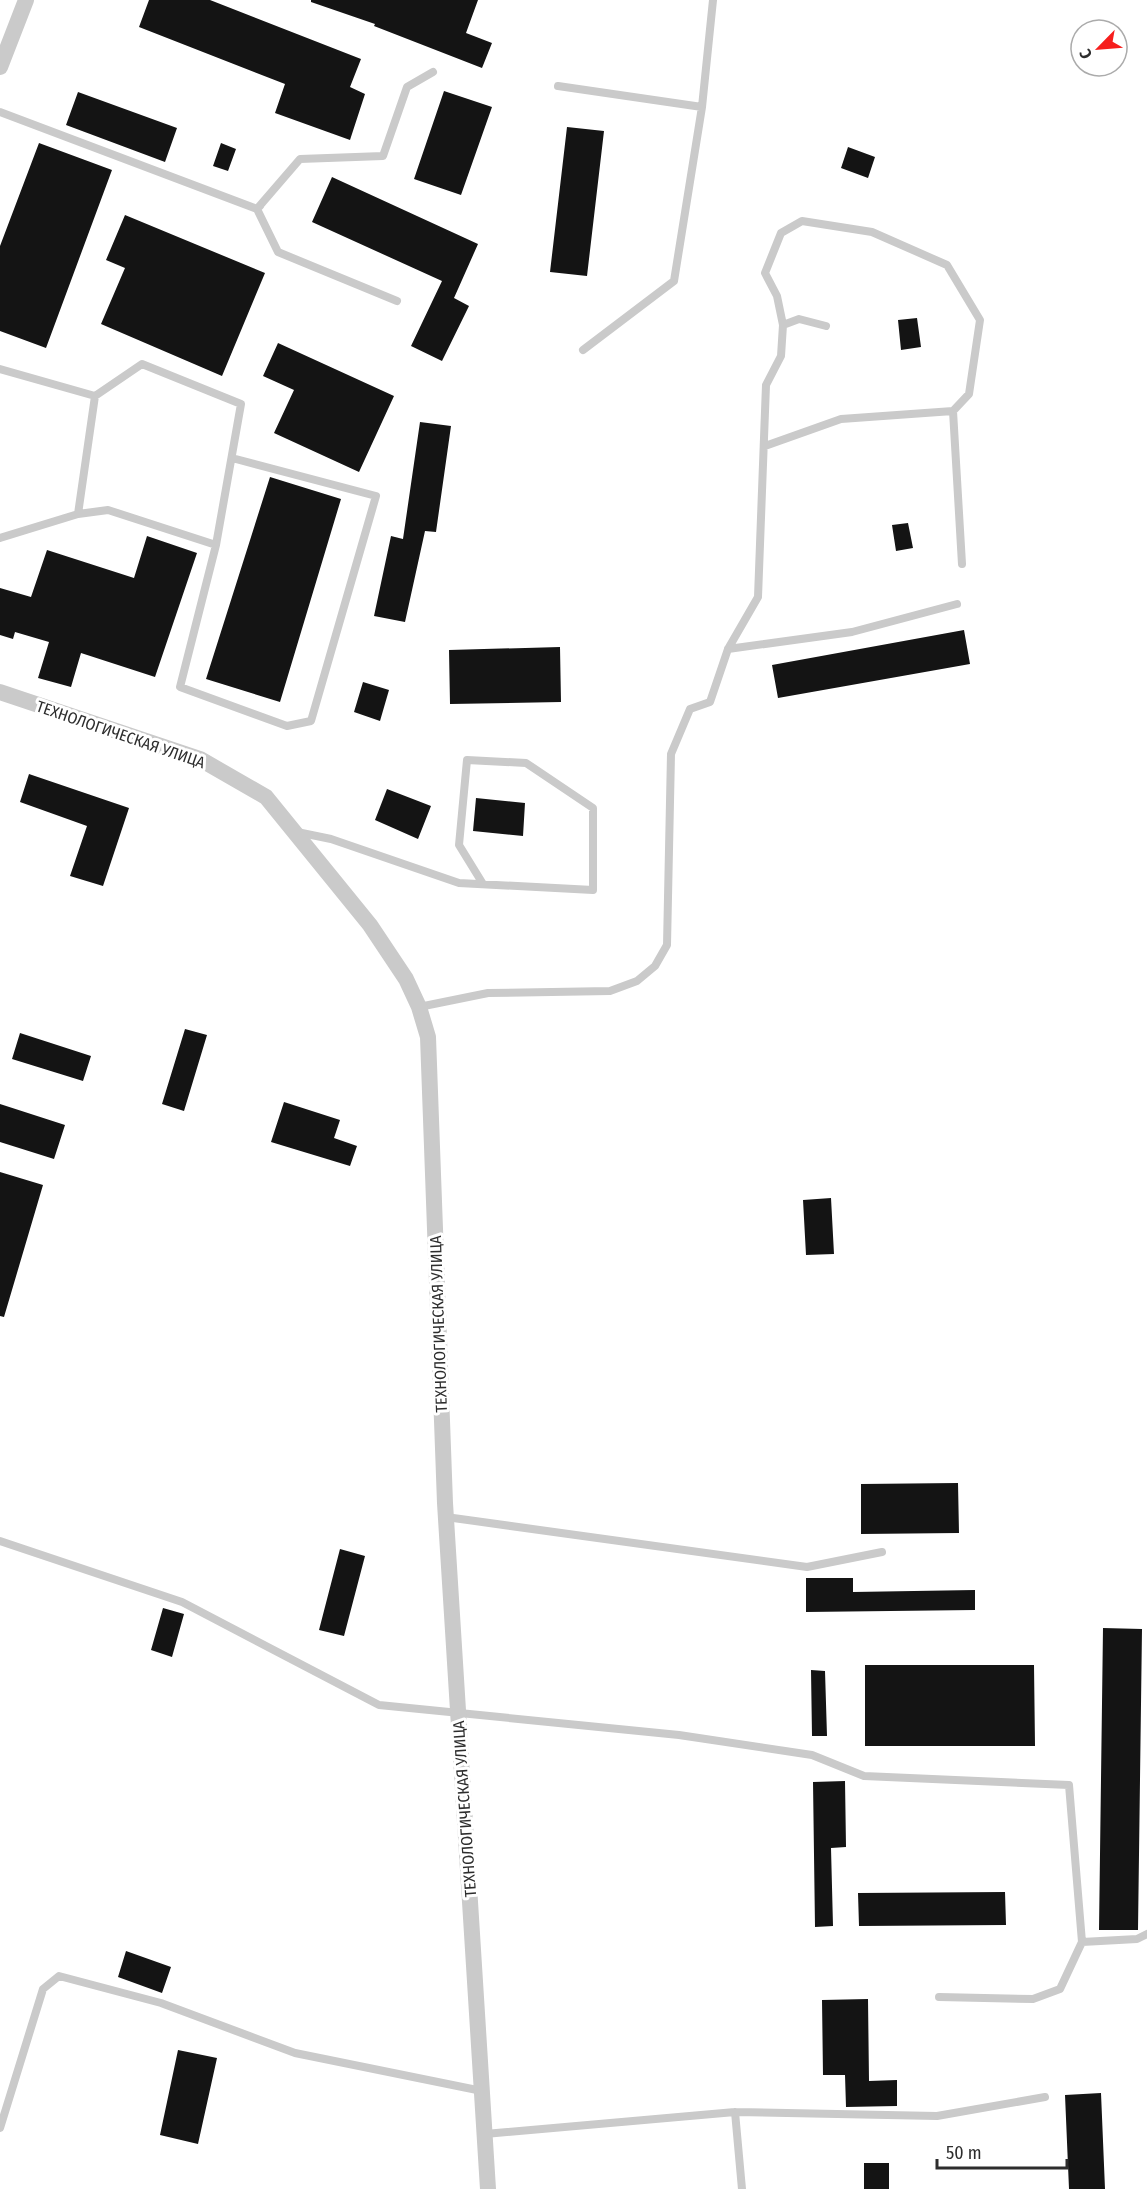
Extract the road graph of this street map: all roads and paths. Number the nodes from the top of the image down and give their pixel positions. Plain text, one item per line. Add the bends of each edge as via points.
1 (26, 0) edge
2 (713, 0) edge
3 (0, 67) edge
4 (433, 72) dead end
5 (558, 86) dead end
6 (702, 107) junction
7 (0, 112) edge
8 (257, 209) junction
9 (397, 302) dead end
10 (783, 325) junction
11 (826, 326) dead end
12 (583, 350) dead end
13 (0, 369) edge
14 (95, 396) junction
15 (953, 411) junction
16 (765, 446) junction
17 (232, 458) junction
18 (78, 514) junction
19 (0, 538) edge
20 (216, 545) junction
21 (962, 564) dead end
22 (957, 604) dead end
23 (728, 649) junction
24 (0, 692) edge
25 (297, 832) junction
26 (483, 884) junction
27 (419, 1007) junction
28 (446, 1517) junction
29 (0, 1541) edge
30 (882, 1552) dead end
31 (458, 1715) junction
32 (1147, 1934) edge
33 (1082, 1942) junction
34 (939, 1997) dead end
35 (482, 2091) junction
36 (1045, 2097) dead end
37 (735, 2112) junction
38 (0, 2128) edge
39 (484, 2134) junction
40 (488, 2189) edge
41 (742, 2189) edge

1 - 3 street
2 - 6 lane
4 - 8 lane via 407,87 383,156 300,159
5 - 6 lane
6 - 12 lane via 674,281
7 - 8 lane
8 - 9 lane via 278,252
10 - 11 lane via 799,319
10 - 15 lane via 777,296 765,273 781,233 802,221 873,232 947,265 980,320 969,394
10 - 16 lane via 781,356 766,385
13 - 14 lane
14 - 17 lane via 142,364 241,404
14 - 18 lane
15 - 16 lane via 841,419
15 - 21 lane
16 - 23 lane via 758,597
17 - 20 lane
17 - 20 lane via 376,496 311,721 287,726 180,687
18 - 19 lane
18 - 20 lane via 108,510
22 - 23 lane via 852,632
23 - 27 lane via 710,702 690,709 671,753 667,945 655,966 637,981 610,991 488,993
24 - 25 street, ТЕХНОЛОГИЧЕСКАЯ УЛИЦА via 200,759 266,797
25 - 26 lane via 331,839 459,883
25 - 27 street, ТЕХНОЛОГИЧЕСКАЯ УЛИЦА via 370,925 406,979
26 - 26 lane via 593,890 593,808 526,763 467,760 459,845
27 - 28 street, ТЕХНОЛОГИЧЕСКАЯ УЛИЦА via 428,1037
28 - 30 lane via 807,1567
28 - 31 street, ТЕХНОЛОГИЧЕСКАЯ УЛИЦА
29 - 31 lane via 182,1602 379,1705
31 - 33 lane via 679,1735 812,1755 864,1776 1069,1785
31 - 35 street, ТЕХНОЛОГИЧЕСКАЯ УЛИЦА
32 - 33 lane via 1137,1939
33 - 34 lane via 1060,1989 1033,1999
35 - 38 lane via 295,2053 161,2003 59,1976 43,1989
35 - 39 street, ТЕХНОЛОГИЧЕСКАЯ УЛИЦА
36 - 37 lane via 937,2116
37 - 39 lane
37 - 41 lane
39 - 40 street, ТЕХНОЛОГИЧЕСКАЯ УЛИЦА

